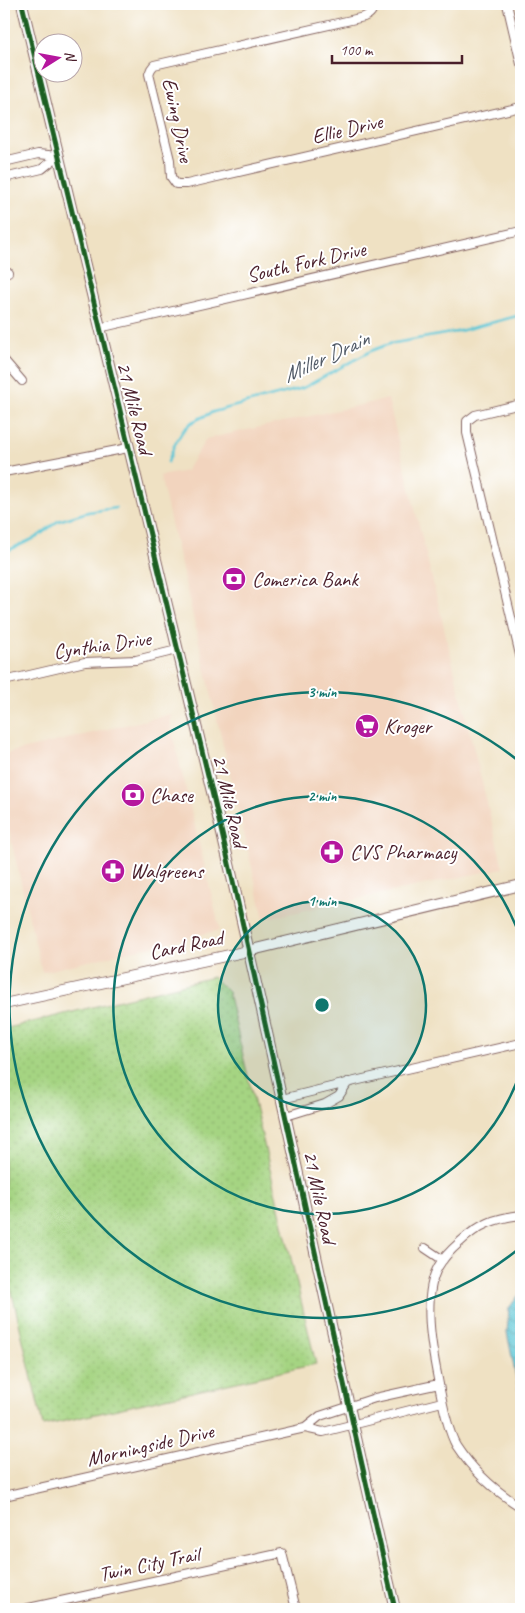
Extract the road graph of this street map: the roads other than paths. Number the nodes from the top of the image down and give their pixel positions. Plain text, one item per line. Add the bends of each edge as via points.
1 (22, 4) edge
2 (507, 4) edge
3 (373, 7) edge
4 (521, 64) edge
5 (521, 107) edge
6 (58, 156) junction
7 (4, 162) edge
8 (4, 178) edge
9 (181, 185) joint
10 (521, 230) edge
11 (99, 328) junction
12 (4, 360) edge
13 (22, 381) dead end
14 (521, 404) edge
15 (128, 448) junction
16 (4, 472) edge
17 (177, 650) junction
18 (521, 659) edge
19 (4, 681) edge
20 (521, 885) edge
21 (248, 951) junction
22 (4, 1004) edge
23 (521, 1043) edge
24 (348, 1082) junction
25 (282, 1099) junction
26 (286, 1116) junction
27 (521, 1215) edge
28 (425, 1248) dead end
29 (443, 1260) junction
30 (439, 1384) junction
31 (442, 1402) junction
32 (349, 1407) junction
33 (353, 1424) junction
34 (305, 1428) junction
35 (4, 1496) edge
36 (521, 1507) edge
37 (24, 1609) edge
38 (296, 1609) edge
39 (395, 1609) edge

1 - 6 street, 21 Mile Road
2 - 4 street
3 - 9 street, Ewing Drive via 368,15 358,19 150,69 172,177 176,184
5 - 9 street, Ellie Drive
6 - 7 street via 38,154
6 - 8 street via 42,169
6 - 11 street, 21 Mile Road
10 - 11 street, South Fork Drive
11 - 15 street, 21 Mile Road
12 - 13 street
14 - 18 street via 475,415 467,421 467,433
15 - 16 street
15 - 17 street, 21 Mile Road
17 - 19 street, Cynthia Drive via 136,660 85,662
17 - 21 street, 21 Mile Road
20 - 21 street, Card Road
21 - 22 street, Card Road
21 - 25 street, 21 Mile Road
23 - 24 street
24 - 25 street
24 - 26 street via 339,1096 325,1104
25 - 26 street, 21 Mile Road
26 - 32 street, 21 Mile Road
27 - 29 street via 490,1221 468,1235
28 - 29 street
29 - 30 street via 431,1289 430,1314 431,1345
30 - 31 street
30 - 32 street, Morningside Drive
31 - 33 street, Morningside Drive
31 - 36 street via 455,1443 479,1475
32 - 33 street, 21 Mile Road
32 - 34 street, Morningside Drive via 320,1416
33 - 34 street, Morningside Drive via 323,1432
33 - 39 street, 21 Mile Road
34 - 35 street, Morningside Drive
37 - 38 street, Twin City Trail via 282,1552

